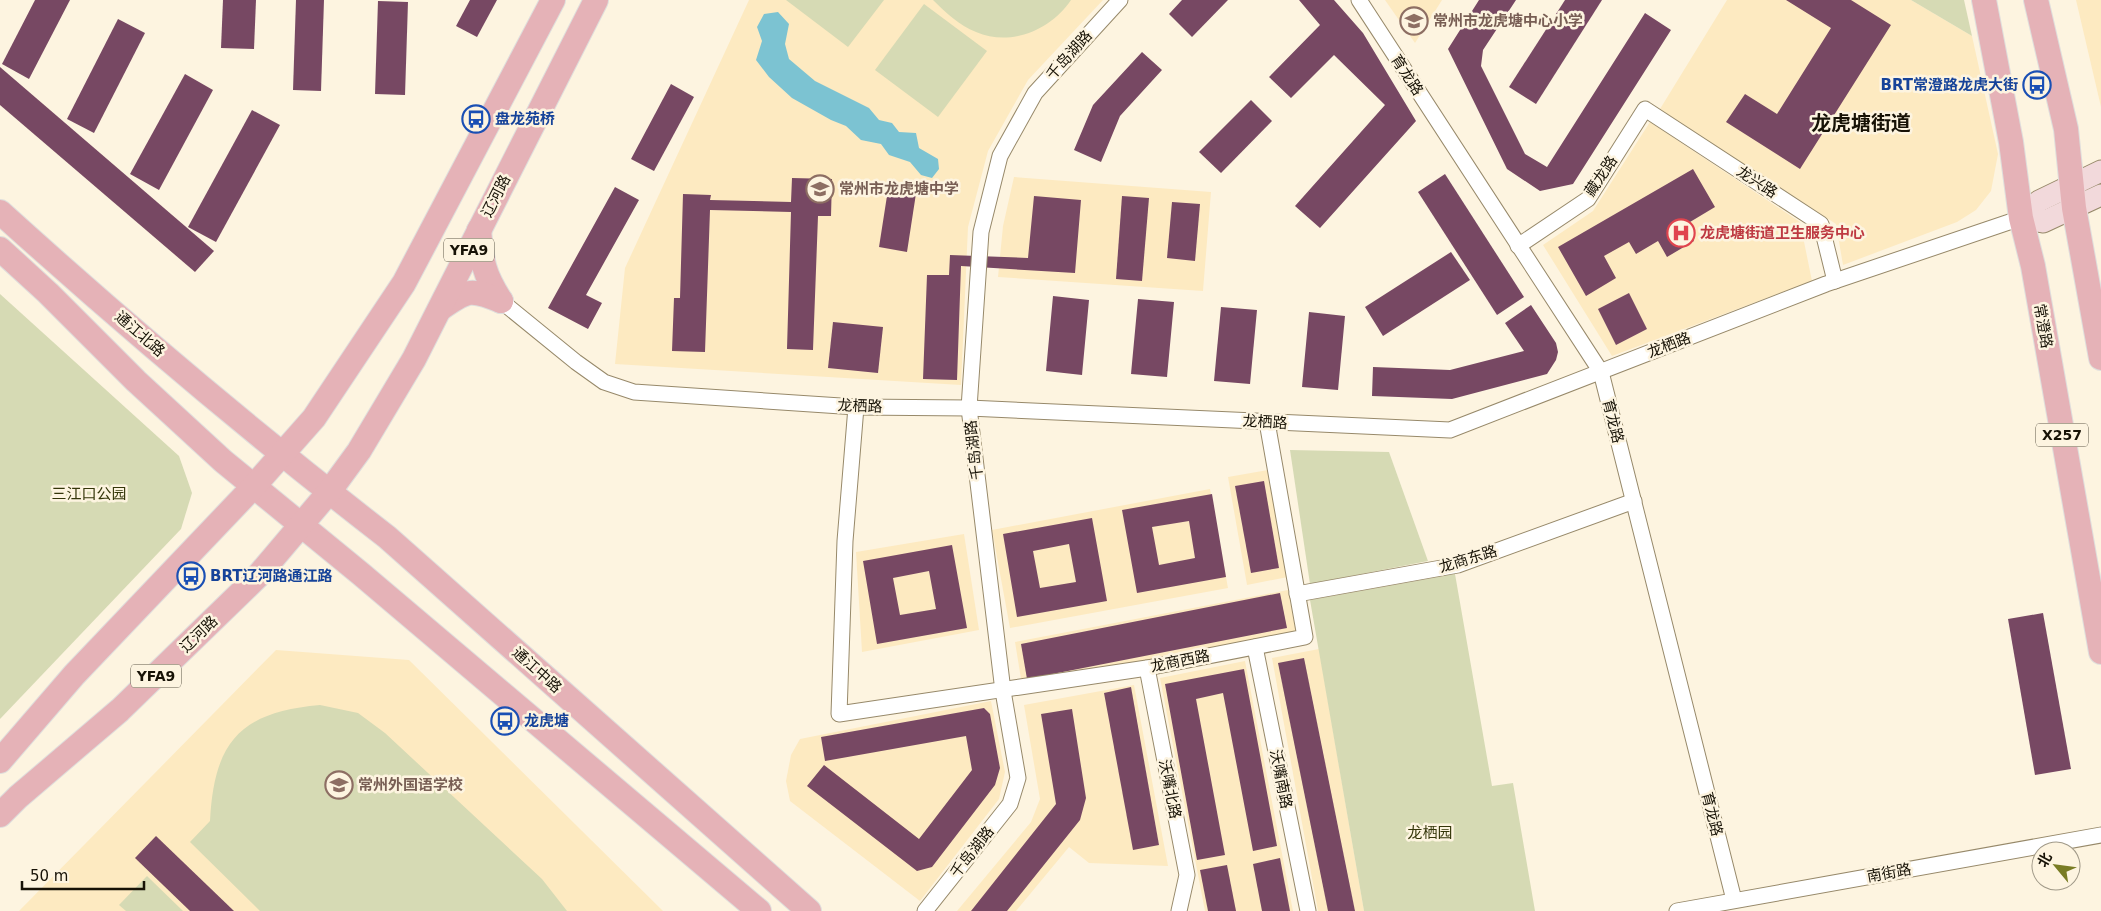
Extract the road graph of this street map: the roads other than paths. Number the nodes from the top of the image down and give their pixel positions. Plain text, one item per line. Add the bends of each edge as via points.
1 (552, 0) edge
2 (596, 0) edge
3 (1120, 0) edge
4 (1359, 0) edge
5 (1984, 0) edge
6 (2036, 0) edge
7 (1645, 108) joint
8 (2101, 171) edge
9 (2101, 195) edge
10 (2073, 197) junction
11 (0, 212) edge
12 (2021, 218) junction
13 (479, 230) junction
14 (1518, 246) junction
15 (0, 249) edge
16 (1835, 281) junction
17 (501, 301) junction
18 (438, 310) junction
19 (2101, 358) edge
20 (1601, 372) junction
21 (856, 407) junction
22 (969, 408) junction
23 (1267, 422) junction
24 (283, 454) junction
25 (254, 486) junction
26 (329, 492) junction
27 (1634, 501) junction
28 (302, 526) junction
29 (1297, 594) junction
30 (1255, 647) junction
31 (2101, 652) edge
32 (1147, 668) junction
33 (1003, 691) junction
34 (0, 762) edge
35 (0, 815) edge
36 (2101, 835) edge
37 (1734, 900) junction
38 (759, 911) edge
39 (809, 911) edge
40 (925, 911) edge
41 (1179, 911) edge
42 (1308, 911) edge
43 (1678, 911) edge

1 - 24 main road, YFA9 via 404,282 314,418
2 - 13 main road, 辽河路 / YFA9
3 - 22 street, 千岛湖路 via 1035,93 1000,156 981,232
4 - 14 street, 育龙路
5 - 12 main road, 常澄路 / X257 via 2011,142
6 - 10 main road via 2066,129
7 - 14 street, 藏龙路 via 1588,199
7 - 16 street, 龙兴路 via 1821,224
8 - 10 street
9 - 10 street
10 - 12 street via 2043,222
10 - 19 main road
11 - 24 main road, 通江北路
12 - 16 street, 龙栖路
12 - 31 main road, 常澄路 / X257 via 2033,266
13 - 17 main road via 482,262
13 - 18 main road, 辽河路 / YFA9
14 - 20 street, 育龙路
15 - 25 main road via 136,381
16 - 20 street, 龙栖路
17 - 18 main road via 480,292 462,293
17 - 21 street, 龙栖路 via 604,382 634,392
18 - 26 main road, 辽河路 / YFA9 via 404,376
20 - 23 street, 龙栖路 via 1450,430
20 - 27 street, 育龙路
21 - 22 street, 龙栖路
21 - 33 street, 龙商西路 via 845,541 838,714
22 - 23 street, 龙栖路
22 - 33 street, 千岛湖路
23 - 29 street, 龙商西路
24 - 25 main road, YFA9
24 - 26 main road, 通江北路
25 - 28 main road
25 - 34 main road, YFA9 via 74,675
26 - 28 main road, YFA9
26 - 39 main road, 通江中路 via 387,537
27 - 29 street, 龙商东路 via 1458,565
27 - 37 street, 育龙路
28 - 35 main road, 辽河路 / YFA9 via 257,577 120,710
28 - 38 main road
29 - 30 street, 龙商西路 via 1305,637
30 - 32 street, 龙商西路
30 - 42 street, 沃嘴南路
32 - 33 street, 龙商西路
32 - 41 street, 沃嘴北路 via 1187,875
33 - 40 street, 千岛湖路 via 1018,778 1010,804
36 - 37 street, 南街路
37 - 43 street, 南街路

